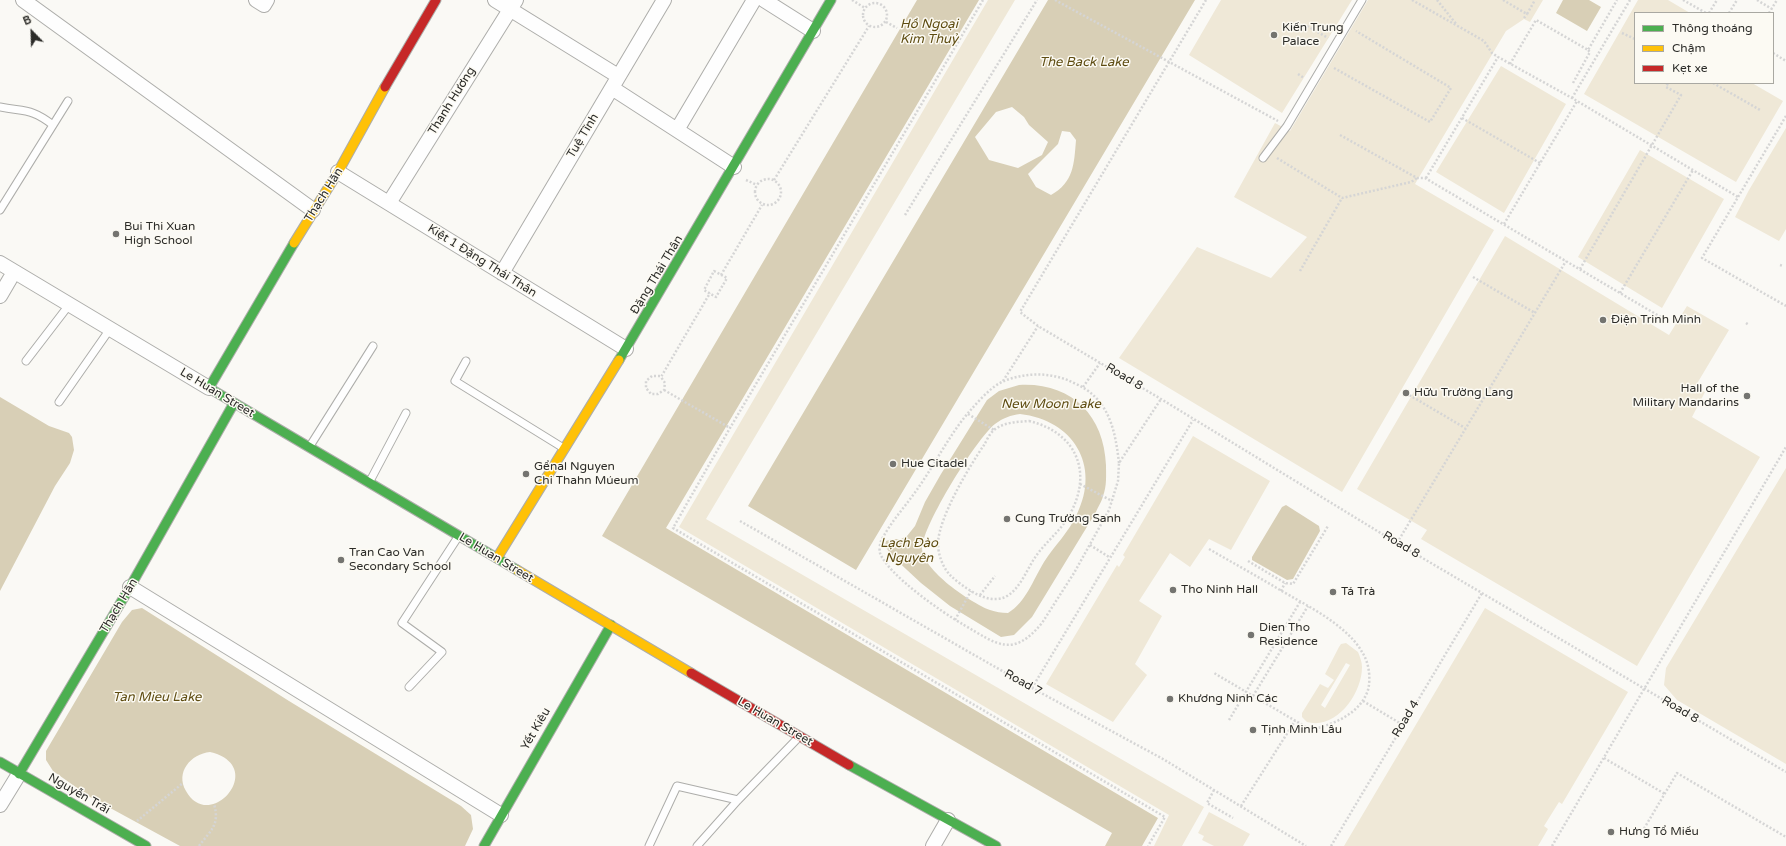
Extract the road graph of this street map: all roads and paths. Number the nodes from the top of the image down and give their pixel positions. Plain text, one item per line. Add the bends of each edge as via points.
1 (23, 0) edge
2 (256, 0) edge
3 (267, 0) edge
4 (436, 0) edge
5 (495, 0) edge
6 (664, 0) edge
7 (754, 0) edge
8 (764, 0) edge
9 (831, 0) edge
10 (852, 0) edge
11 (983, 0) edge
12 (1037, 0) edge
13 (1055, 0) edge
14 (1206, 0) edge
15 (1362, 0) edge
16 (1412, 0) edge
17 (1437, 0) edge
18 (1503, 0) edge
19 (1535, 0) edge
20 (1617, 0) edge
21 (1630, 0) edge
22 (1683, 0) edge
23 (1717, 0) edge
24 (1737, 0) edge
25 (1757, 0) edge
26 (1777, 0) edge
27 (513, 5) edge
28 (865, 8) junction
29 (1772, 9) junction
30 (1704, 12) edge
31 (1710, 12) edge
32 (1730, 12) edge
33 (1770, 12) edge
34 (1527, 14) junction
35 (1524, 18) dead end
36 (886, 22) junction
37 (869, 26) junction
38 (1307, 26) dead end
39 (1347, 26) junction
40 (1459, 27) junction
41 (897, 28) dead end
42 (813, 32) junction
43 (1622, 33) dead end
44 (1329, 39) dead end
45 (1634, 39) edge
46 (1588, 50) junction
47 (1774, 54) edge
48 (1498, 57) junction
49 (1786, 61) edge
50 (1169, 62) junction
51 (1325, 63) junction
52 (1510, 64) junction
53 (1298, 74) dead end
54 (1306, 78) dead end
55 (615, 82) junction
56 (1573, 83) dead end
57 (1668, 84) edge
58 (1716, 84) edge
59 (1572, 98) junction
60 (68, 100) dead end
61 (1578, 101) junction
62 (0, 108) edge
63 (1760, 110) dead end
64 (1786, 116) edge
65 (1462, 118) junction
66 (53, 126) junction
67 (1287, 126) junction
68 (677, 130) junction
69 (1340, 135) dead end
70 (1652, 145) junction
71 (1265, 155) joint
72 (1540, 163) junction
73 (734, 167) junction
74 (1693, 170) junction
75 (338, 172) junction
76 (1417, 178) junction
77 (1425, 178) junction
78 (774, 180) junction
79 (1738, 197) junction
80 (1342, 198) junction
81 (389, 203) junction
82 (762, 204) junction
83 (0, 210) edge
84 (313, 210) junction
85 (905, 215) dead end
86 (1504, 224) junction
87 (1566, 261) junction
88 (0, 263) edge
89 (1580, 269) junction
90 (1300, 271) dead end
91 (14, 272) junction
92 (502, 273) junction
93 (721, 275) junction
94 (1474, 277) dead end
95 (710, 293) junction
96 (1620, 293) junction
97 (0, 296) edge
98 (69, 305) junction
99 (1786, 306) edge
100 (1534, 313) junction
101 (1664, 319) dead end
102 (1746, 323) dead end
103 (1749, 325) dead end
104 (1038, 326) junction
105 (110, 329) junction
106 (373, 346) dead end
107 (626, 349) junction
108 (26, 361) dead end
109 (466, 361) dead end
110 (1100, 363) junction
111 (660, 376) dead end
112 (1003, 381) junction
113 (1084, 387) junction
114 (209, 388) junction
115 (664, 390) junction
116 (1406, 393) dead end
117 (1161, 399) junction
118 (60, 402) dead end
119 (234, 403) junction
120 (406, 413) dead end
121 (968, 414) junction
122 (1193, 420) junction
123 (730, 428) junction
124 (1466, 428) junction
125 (994, 430) junction
126 (310, 447) junction
127 (1786, 447) edge
128 (566, 450) junction
129 (1119, 462) junction
130 (369, 482) junction
131 (1080, 484) junction
132 (1112, 501) junction
133 (740, 521) dead end
134 (1328, 526) dead end
135 (459, 536) junction
136 (1397, 543) junction
137 (1090, 545) junction
138 (1209, 549) dead end
139 (1109, 557) junction
140 (497, 558) junction
141 (1248, 561) dead end
142 (995, 576) dead end
143 (1286, 584) junction
144 (130, 587) junction
145 (971, 591) junction
146 (1281, 591) junction
147 (1482, 593) junction
148 (980, 595) junction
149 (1300, 602) junction
150 (1308, 606) junction
151 (955, 620) junction
152 (611, 625) junction
153 (1214, 673) dead end
154 (409, 687) dead end
155 (1032, 688) junction
156 (1644, 688) junction
157 (1246, 692) junction
158 (1253, 696) junction
159 (1363, 701) junction
160 (1229, 720) dead end
161 (1295, 721) junction
162 (1403, 725) junction
163 (799, 737) junction
164 (1604, 758) junction
165 (0, 762) edge
166 (1786, 772) edge
167 (19, 774) junction
168 (183, 783) dead end
169 (1214, 790) junction
170 (1665, 794) junction
171 (738, 800) junction
172 (214, 804) dead end
173 (0, 806) edge
174 (1241, 806) junction
175 (501, 815) junction
176 (1233, 818) dead end
177 (948, 820) junction
178 (133, 825) dead end
179 (1642, 832) dead end
180 (1786, 837) edge
181 (146, 846) edge
182 (199, 846) edge
183 (485, 846) edge
184 (649, 846) edge
185 (697, 846) edge
186 (933, 846) edge
187 (996, 846) edge
188 (1148, 846) edge
189 (1306, 846) edge
190 (1331, 846) edge
191 (1552, 846) edge

1 - 84 street
2 - 3 street via 264,5
4 - 75 street, Thạch Hãn
5 - 27 street
6 - 55 street, Tuệ Tĩnh
7 - 68 street
8 - 42 street
9 - 42 street, Đặng Thái Thân
10 - 28 path
11 - 123 path
12 - 85 path
13 - 50 path
14 - 50 path
15 - 39 lane
16 - 40 path
17 - 40 path
18 - 34 path
19 - 34 path
20 - 46 path
21 - 59 path
22 - 30 path
23 - 31 path
24 - 32 path
25 - 29 path
26 - 29 path
27 - 55 street
27 - 81 street, Thanh Hương
28 - 36 path via 873,3 882,5 887,12
28 - 37 path via 863,16
29 - 33 path
34 - 35 path
36 - 37 path via 880,27
36 - 41 path
37 - 78 path
38 - 44 path
39 - 51 lane
39 - 51 path via 1451,88 1430,122
40 - 48 path via 1484,41
42 - 73 street, Đặng Thái Thân
43 - 45 path
46 - 52 path via 1536,20
46 - 56 path via 1590,52
47 - 49 path
48 - 52 path
48 - 65 path
50 - 67 path
50 - 104 path, Road 8 via 1020,312
51 - 67 lane
52 - 59 path
53 - 54 path
55 - 68 street
55 - 92 street, Tuệ Tĩnh
57 - 70 path via 1666,87 1681,95
58 - 63 path
59 - 61 path
60 - 66 lane
61 - 70 path
61 - 72 path
62 - 66 lane via 30,111 42,116
64 - 79 path
65 - 72 path
65 - 77 path
66 - 83 lane
67 - 71 lane
68 - 73 street
69 - 76 path
70 - 74 path
70 - 89 path
71 - 80 path
72 - 86 path
73 - 107 street, Đặng Thái Thân
74 - 79 path
74 - 96 path
75 - 81 street, Kiệt 1 Đặng Thái Thân
75 - 84 street, Thạch Hãn
76 - 77 path
76 - 80 path via 1411,182
77 - 86 path
78 - 82 path via 761,181 756,186 754,193
78 - 82 path via 780,185 780,199 776,204 769,206
79 - 99 path via 1702,258
80 - 90 path
81 - 92 street, Kiệt 1 Đặng Thái Thân
82 - 93 path
84 - 114 street, Thạch Hãn
86 - 87 path
87 - 89 path
87 - 100 path
88 - 91 street, Le Huan Street
89 - 96 path
91 - 97 street
91 - 98 street, Le Huan Street
92 - 107 street, Kiệt 1 Đặng Thái Thân
93 - 95 path via 727,278 716,297
93 - 95 path via 714,271 704,290
94 - 100 path
95 - 115 path via 661,378 665,383
96 - 101 path
98 - 105 street, Le Huan Street
98 - 108 lane
100 - 124 path
102 - 103 path
104 - 110 path, Road 8
104 - 112 path
105 - 114 street, Le Huan Street
105 - 118 lane
106 - 126 lane
107 - 128 street, Đặng Thái Thân
109 - 128 lane via 456,382
110 - 113 path
110 - 117 path, Road 8
111 - 115 path via 649,378 646,381 646,388 654,395
112 - 113 path via 1029,374 1047,374
112 - 121 path via 989,391
113 - 129 path via 1098,399 1108,414 1116,434
114 - 119 street, Le Huan Street
115 - 123 path
116 - 124 path
117 - 122 path, Road 8
117 - 129 path
119 - 126 street, Le Huan Street
119 - 144 street, Thạch Hãn
120 - 130 lane
121 - 125 path
121 - 151 path via 880,543 880,552 886,562 905,582
122 - 136 path, Road 8
122 - 139 path
123 - 188 path via 674,528 1165,817
124 - 136 path
125 - 131 path via 1010,422 1029,422 1044,425 1062,436 1078,460
125 - 145 path via 970,465 954,496 938,543 940,558 946,571
126 - 130 street, Le Huan Street
127 - 156 path
128 - 140 street, Đặng Thái Thân
129 - 132 path via 1118,481
130 - 135 street, Le Huan Street
131 - 132 path
131 - 148 path via 1076,502 1068,518 1036,556 1015,589 997,600
132 - 137 path
133 - 155 path, Road 7
134 - 143 path via 1293,584
135 - 140 street, Le Huan Street
135 - 154 lane via 402,623 442,652
136 - 147 path, Road 8
137 - 139 path
137 - 151 path via 1042,623 1020,644 1008,646 984,637
138 - 146 path
139 - 155 path
140 - 152 street, Le Huan Street
141 - 143 path
142 - 148 path
143 - 146 path
144 - 167 street, Thạch Hãn
144 - 175 street
145 - 148 path
145 - 151 path
146 - 149 path
147 - 156 path, Road 8
147 - 162 path, Road 4
149 - 150 path
149 - 157 path
150 - 158 path
150 - 159 path via 1340,627 1362,651 1368,669 1369,683
152 - 163 street, Le Huan Street
152 - 175 street, Yết Kiêu
153 - 157 path
155 - 169 path, Road 7
156 - 164 path
156 - 166 path, Road 8
157 - 158 path
157 - 160 path
158 - 161 path
159 - 161 path via 1345,717 1324,727 1311,730
159 - 162 path
161 - 174 path
162 - 190 path, Road 4
163 - 171 lane
163 - 177 street, Le Huan Street
164 - 170 path
164 - 191 path
165 - 167 street, Nguyễn Trãi
167 - 173 street, Thạch Hãn
167 - 181 street, Nguyễn Trãi
168 - 178 path
169 - 174 path, Road 7
169 - 176 path via 1206,803
170 - 179 path
170 - 180 path via 1677,773
171 - 184 lane via 677,786
171 - 185 lane
172 - 182 path via 216,823
174 - 189 path, Road 7
175 - 183 street, Yết Kiêu
177 - 186 street
177 - 187 street, Le Huan Street

